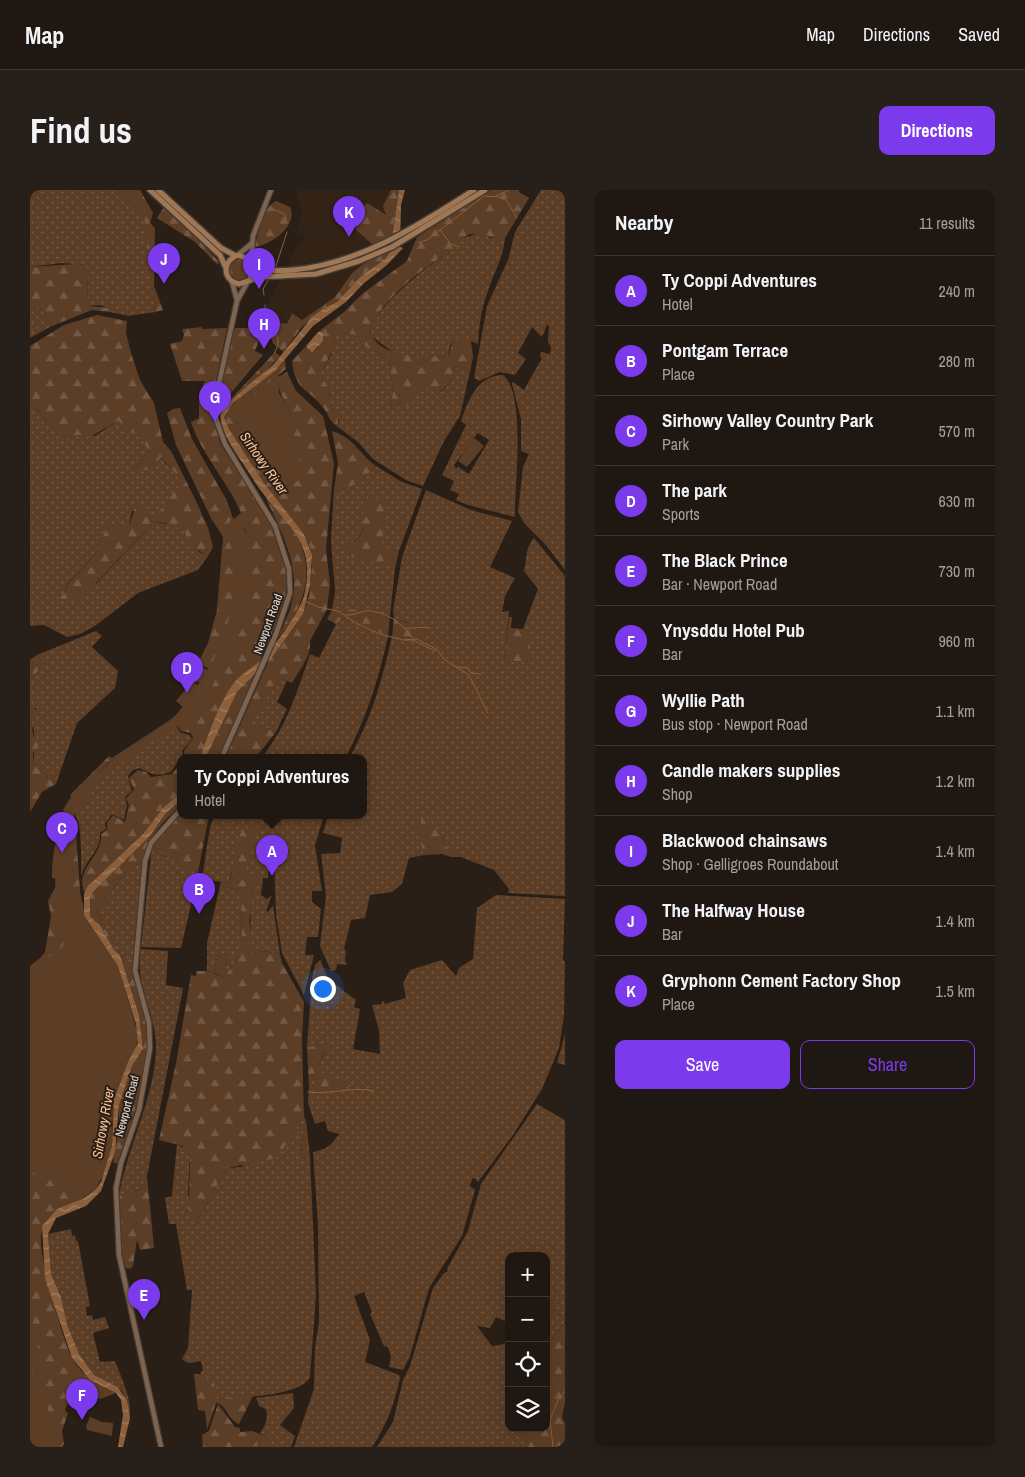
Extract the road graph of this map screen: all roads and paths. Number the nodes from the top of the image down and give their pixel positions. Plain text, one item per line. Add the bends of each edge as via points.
1 (150, 190) edge
2 (158, 190) edge
3 (271, 190) edge
4 (474, 190) edge
5 (485, 190) edge
6 (251, 242) junction
7 (237, 256) junction
8 (252, 262) junction
9 (226, 268) junction
10 (249, 280) junction
11 (232, 282) junction
12 (237, 301) junction
13 (223, 754) edge
14 (177, 814) edge
15 (160, 1447) edge

1 - 9 main road via 220,255
2 - 7 main road via 223,250
3 - 6 main road
4 - 8 main road via 392,239 349,258 307,269 272,271 261,269
5 - 10 main road via 392,247 339,268 316,274
6 - 7 main road
6 - 8 main road
7 - 8 main road
7 - 9 main road via 228,262
8 - 10 main road via 253,273
9 - 11 main road
10 - 11 main road via 239,284
10 - 12 main road, Newport Road
11 - 12 main road, Newport Road
12 - 13 main road, Newport Road via 213,411 222,439 270,515 285,553 290,593 260,674
14 - 15 main road, Newport Road via 151,843 145,861 135,971 149,1023 150,1048 139,1110 116,1188 119,1255

